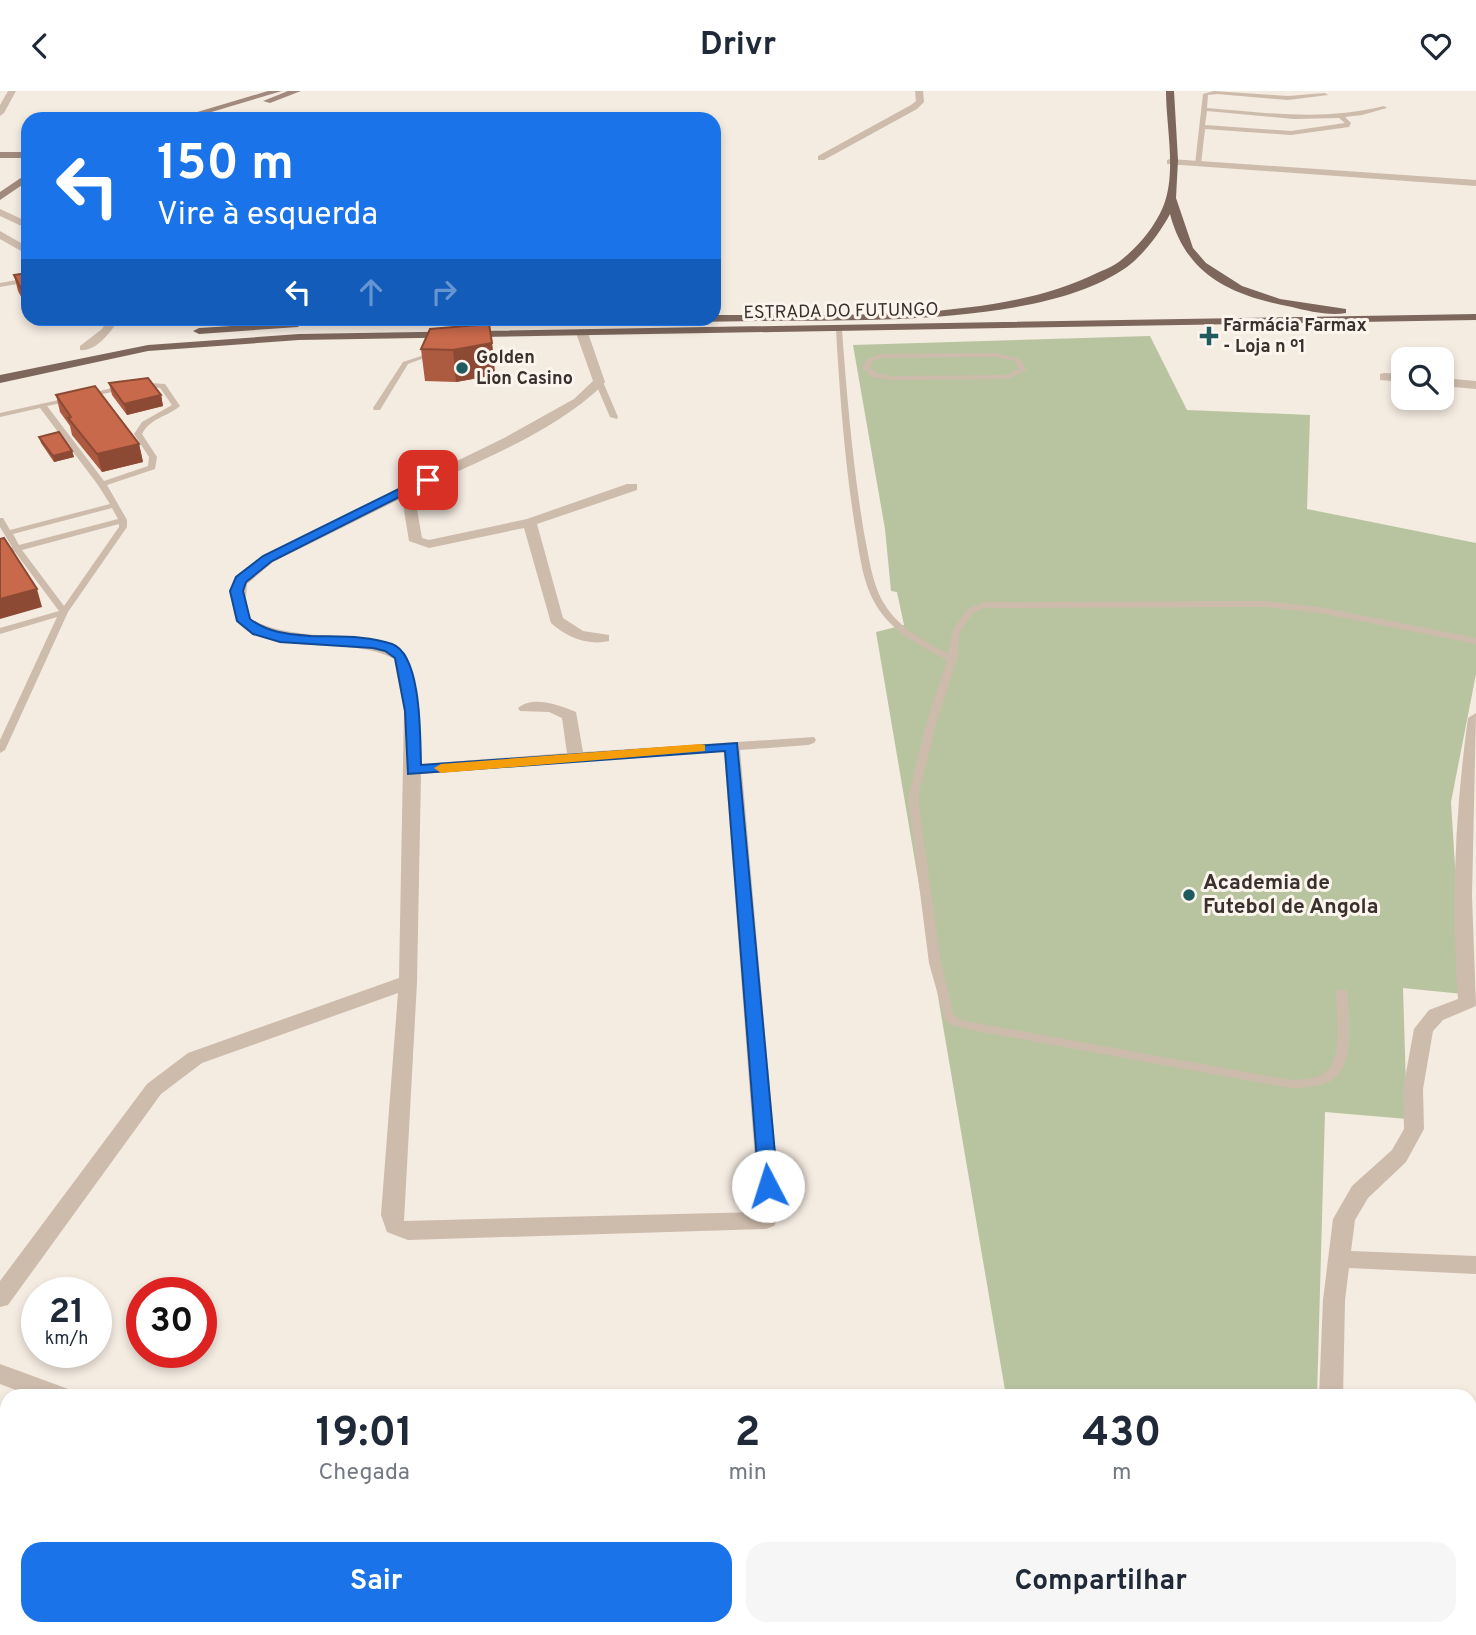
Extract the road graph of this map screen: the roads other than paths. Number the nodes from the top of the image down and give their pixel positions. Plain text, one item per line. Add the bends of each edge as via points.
1 (12, 91) edge
2 (278, 91) edge
3 (297, 91) edge
4 (919, 91) edge
5 (1170, 91) edge
6 (1325, 95) dead end
7 (1384, 108) dead end
8 (1203, 109) junction
9 (203, 112) edge
10 (226, 112) edge
11 (0, 113) edge
12 (1342, 118) junction
13 (1205, 127) junction
14 (1, 155) edge
15 (21, 155) edge
16 (821, 158) dead end
17 (21, 160) edge
18 (1170, 162) junction
19 (1198, 164) junction
20 (21, 182) edge
21 (1476, 183) edge
22 (1, 198) edge
23 (1171, 198) junction
24 (0, 212) edge
25 (21, 222) edge
26 (0, 234) edge
27 (21, 248) edge
28 (21, 281) edge
29 (0, 285) edge
30 (1476, 316) edge
31 (721, 318) edge
32 (109, 326) edge
33 (281, 326) edge
34 (839, 330) junction
35 (506, 333) junction
36 (582, 333) junction
37 (476, 344) edge
38 (84, 348) junction
39 (439, 352) edge
40 (842, 364) junction
41 (866, 364) junction
42 (0, 368) edge
43 (1384, 377) dead end
44 (1391, 377) edge
45 (0, 379) edge
46 (599, 382) junction
47 (1454, 383) edge
48 (1476, 384) edge
49 (42, 405) junction
50 (377, 408) dead end
51 (0, 415) edge
52 (614, 417) dead end
53 (102, 484) junction
54 (632, 487) dead end
55 (407, 490) junction
56 (115, 505) junction
57 (0, 520) edge
58 (123, 520) junction
59 (530, 524) junction
60 (8, 533) junction
61 (17, 549) junction
62 (0, 553) edge
63 (64, 612) junction
64 (0, 631) edge
65 (604, 638) dead end
66 (1476, 641) edge
67 (952, 659) junction
68 (526, 708) dead end
69 (1476, 718) edge
70 (808, 740) dead end
71 (732, 746) junction
72 (0, 750) edge
73 (576, 758) junction
74 (413, 770) junction
75 (1470, 962) edge
76 (408, 982) junction
77 (1342, 993) dead end
78 (1338, 1259) junction
79 (1476, 1265) edge
80 (0, 1298) edge
81 (0, 1374) edge
82 (41, 1389) edge
83 (1331, 1389) edge

1 - 11 street
2 - 9 main road
3 - 10 main road
4 - 16 street via 920,102 914,107
5 - 18 main road, ESTRADA DO FUTUNGO
6 - 8 lane via 1210,93 1204,97
7 - 12 lane
8 - 12 lane
8 - 13 lane
12 - 13 lane via 1347,126 1299,133
13 - 19 lane
14 - 15 main road
14 - 17 main road
18 - 19 street
18 - 23 main road, ESTRADA DO FUTUNGO
19 - 21 street
20 - 22 main road
23 - 30 main road via 1188,249 1206,269 1246,291 1318,309
23 - 31 main road, ESTRADA DO FUTUNGO via 1152,236 1122,266 1070,289 929,314
24 - 25 street
26 - 27 street
28 - 29 lane
30 - 34 main road, ESTRADA DO FUTUNGO
32 - 38 street
33 - 38 main road, ESTRADA DO FUTUNGO via 188,332
34 - 36 main road, ESTRADA DO FUTUNGO
34 - 40 lane
35 - 36 main road, ESTRADA DO FUTUNGO
35 - 37 lane
35 - 45 main road, ESTRADA DO FUTUNGO via 193,343
36 - 46 street
38 - 42 main road, ESTRADA DO FUTUNGO
39 - 50 lane via 405,363
40 - 41 lane
40 - 67 lane via 852,492 870,581 893,621 914,639
41 - 41 lane via 882,356 997,355 1024,367 1008,377 891,377 875,375
43 - 44 street
46 - 52 lane
46 - 55 street via 578,402
47 - 48 street
49 - 51 lane
49 - 53 lane
49 - 53 lane via 149,382 162,386 177,403 139,429 153,457 152,467
53 - 56 lane
54 - 59 street
55 - 59 street via 418,544
55 - 74 street via 268,559 241,580 236,591 243,621 258,632 373,644 390,648 401,657 412,711
56 - 58 lane
56 - 60 lane
57 - 60 lane
58 - 61 lane
58 - 63 lane via 123,527
59 - 65 street via 556,620 566,631 583,638
60 - 61 lane
61 - 62 lane
61 - 63 lane
63 - 64 lane
63 - 72 lane
66 - 67 lane via 1320,610 1265,604 1010,604 970,611 956,632
67 - 77 lane via 913,798 935,963 949,1017 982,1028 1314,1085 1328,1080 1341,1063
68 - 73 street via 551,707 570,715
69 - 75 street via 1464,815
70 - 71 street
71 - 73 street
71 - 76 street via 771,1213 766,1220 408,1231 395,1226 392,1215
73 - 74 street
74 - 76 street
75 - 78 street via 1468,1003 1436,1015 1424,1029 1413,1090 1414,1129 1399,1156 1360,1192 1344,1219
76 - 80 street via 195,1058 172,1073 154,1089
78 - 79 street
78 - 83 street
81 - 82 street

